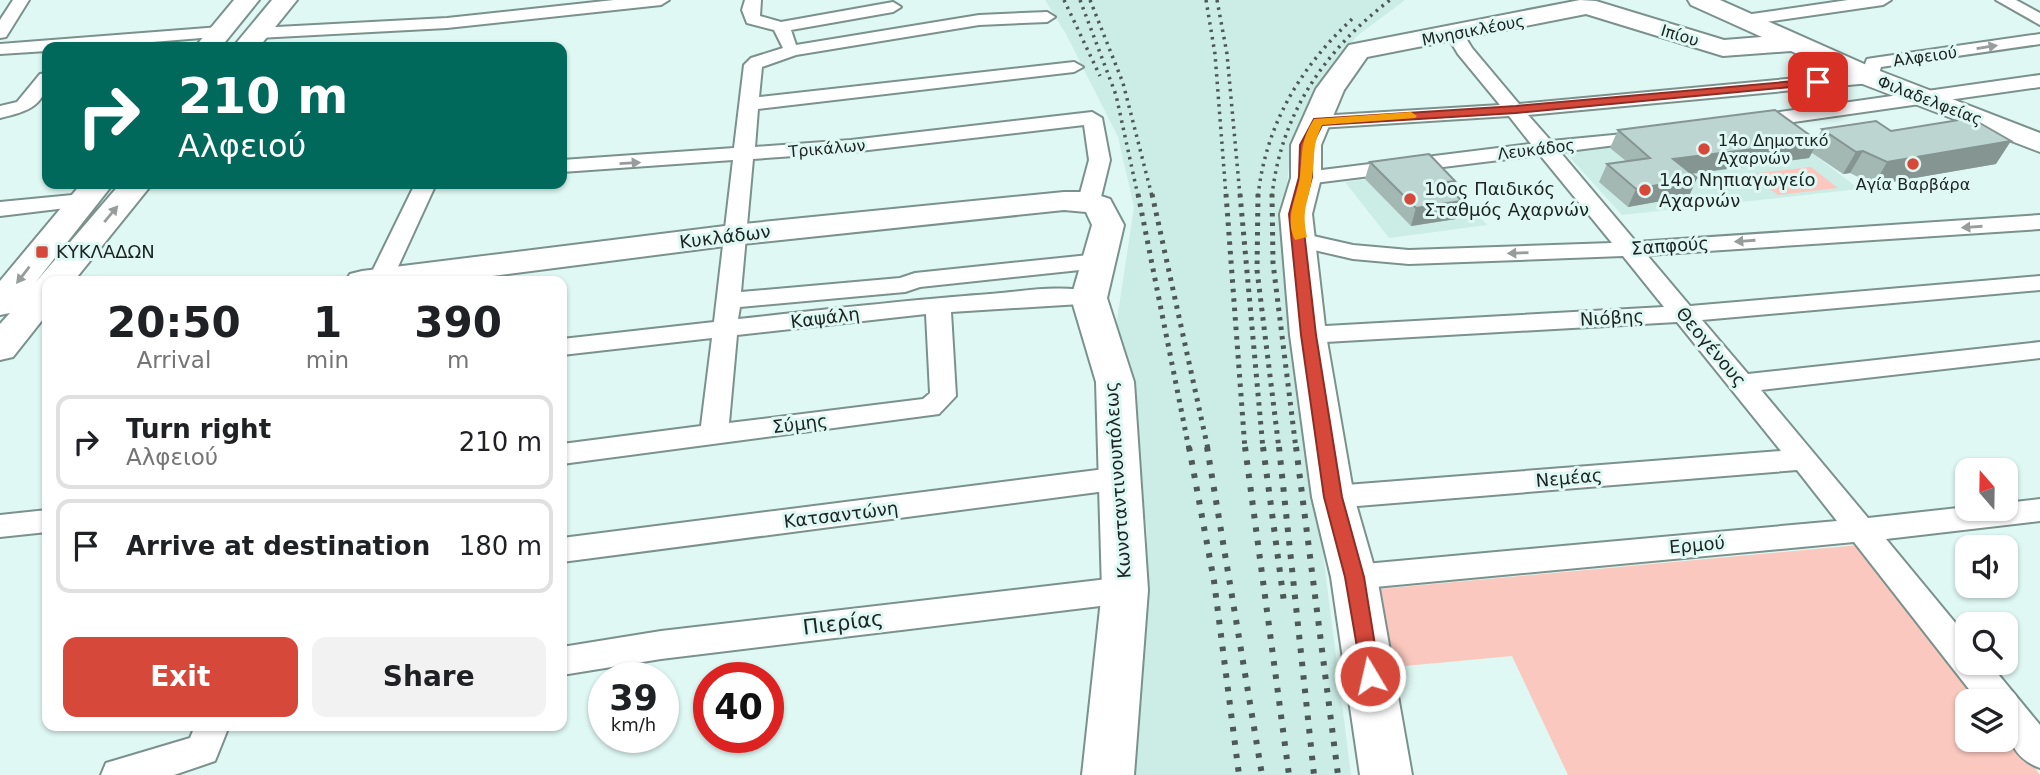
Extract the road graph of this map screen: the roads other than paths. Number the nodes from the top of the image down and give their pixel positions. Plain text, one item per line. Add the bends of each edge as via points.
1 (21, 0) edge
2 (247, 0) edge
3 (285, 0) edge
4 (661, 0) edge
5 (753, 0) edge
6 (1700, 0) edge
7 (1713, 0) edge
8 (1883, 0) edge
9 (2004, 0) edge
10 (1578, 3) edge
11 (893, 7) dead end
12 (1047, 17) dead end
13 (1745, 20) junction
14 (2040, 20) edge
15 (781, 27) junction
16 (0, 33) edge
17 (1455, 34) junction
18 (2040, 39) edge
19 (214, 40) edge
20 (252, 40) edge
21 (145, 42) edge
22 (1793, 43) junction
23 (42, 46) edge
24 (0, 49) edge
25 (790, 51) junction
26 (1074, 67) dead end
27 (1870, 77) junction
28 (2040, 81) edge
29 (42, 84) edge
30 (1926, 97) junction
31 (750, 104) junction
32 (1516, 110) junction
33 (0, 112) edge
34 (1318, 122) junction
35 (1738, 124) edge
36 (1670, 132) edge
37 (2040, 143) edge
38 (1545, 148) junction
39 (744, 156) junction
40 (567, 166) edge
41 (1306, 177) junction
42 (132, 189) edge
43 (422, 189) edge
44 (90, 192) edge
45 (1089, 201) junction
46 (0, 209) edge
47 (2040, 222) edge
48 (733, 235) junction
49 (1300, 240) junction
50 (1628, 249) junction
51 (43, 276) edge
52 (60, 276) edge
53 (376, 276) edge
54 (412, 276) edge
55 (42, 277) edge
56 (1094, 279) junction
57 (2040, 283) edge
58 (728, 301) junction
59 (938, 305) junction
60 (25, 307) edge
61 (1683, 314) junction
62 (726, 330) junction
63 (1308, 335) junction
64 (567, 346) edge
65 (0, 348) edge
66 (2040, 350) edge
67 (1742, 383) junction
68 (714, 435) junction
69 (567, 453) edge
70 (1804, 459) junction
71 (1121, 478) junction
72 (1333, 497) junction
73 (2040, 510) edge
74 (42, 521) edge
75 (0, 526) edge
76 (1862, 530) junction
77 (567, 549) edge
78 (1354, 577) junction
79 (1125, 590) junction
80 (1955, 646) edge
81 (567, 660) edge
82 (1978, 675) edge
83 (1990, 689) edge
84 (2018, 724) edge
85 (207, 738) edge
86 (2040, 752) edge
87 (119, 775) edge
88 (1108, 775) edge
89 (1386, 775) edge

1 - 16 street
2 - 19 street
3 - 20 street
4 - 20 street
5 - 15 street via 753,19
6 - 13 street, Φιλαδελφείας
7 - 13 street, Φιλαδελφείας
8 - 13 street
9 - 14 street
10 - 17 street, Μνησικλέους
10 - 22 street, Ιπίου via 1723,48
11 - 15 street
12 - 25 street via 979,20
13 - 22 street, Φιλαδελφείας
15 - 25 street
17 - 32 street, Θεογένους
17 - 34 street, Μνησικλέους via 1358,51 1330,89
27 -> 18 street, Αλφειού via 1873,63
19 - 21 street
22 - 27 street, Φιλαδελφείας
23 - 24 street
25 - 31 street via 753,65
26 - 31 street
27 - 30 street, Φιλαδελφείας
27 - 32 street, Αλφειού
28 - 30 street
29 - 33 street via 24,106
30 - 35 street
30 - 37 street, Φιλαδελφείας
31 - 39 street
32 - 34 street, Αλφειού
32 - 38 street, Θεογένους
34 - 41 street via 1306,145
36 - 38 street, Λευκάδος
38 - 41 street, Λευκάδος
38 - 50 street, Θεογένους
40 -> 39 street, Τρικάλων
39 - 45 street, Τρικάλων via 1092,118 1100,139 1101,164
39 - 48 street
41 - 49 street via 1296,214
52 -> 42 street
43 - 53 street
44 - 46 street
44 -> 51 street
45 - 48 street, Κυκλάδων
45 - 56 street via 1099,206 1108,225
47 -> 50 street, Σαπφούς
48 - 54 street, Κυκλάδων
48 - 58 street
50 -> 49 street, Σαπφούς via 1409,257 1353,252
49 - 63 street
50 - 61 street, Θεογένους
55 -> 60 street
56 - 58 street via 915,280 905,285
56 - 59 street, Καψάλη via 1057,296
56 - 71 street, Κωνσταντινουπόλεως via 1115,382
57 - 61 street, Νιόβης
58 - 62 street
59 - 62 street, Καψάλη
59 - 68 street, Σύμης via 943,396 930,407
60 - 65 street
61 - 63 street, Νιόβης
61 - 67 street, Θεογένους
62 - 64 street, Καψάλη
62 - 68 street
63 - 72 street
66 - 67 street
67 - 70 street, Θεογένους
68 - 69 street, Σύμης
70 - 72 street, Νεμέας
70 - 76 street, Θεογένους
71 - 77 street, Κατσαντώνη
71 - 79 street, Κωνσταντινουπόλεως
72 - 78 street
73 - 76 street, Ερμού
74 - 75 street
76 - 78 street, Ερμού
76 - 80 street, Θεογένους
78 - 89 street
79 - 81 street, Πιερίας
79 - 88 street, Κωνσταντινουπόλεως
82 - 83 street, Θεογένους
84 - 86 street
85 - 87 street

